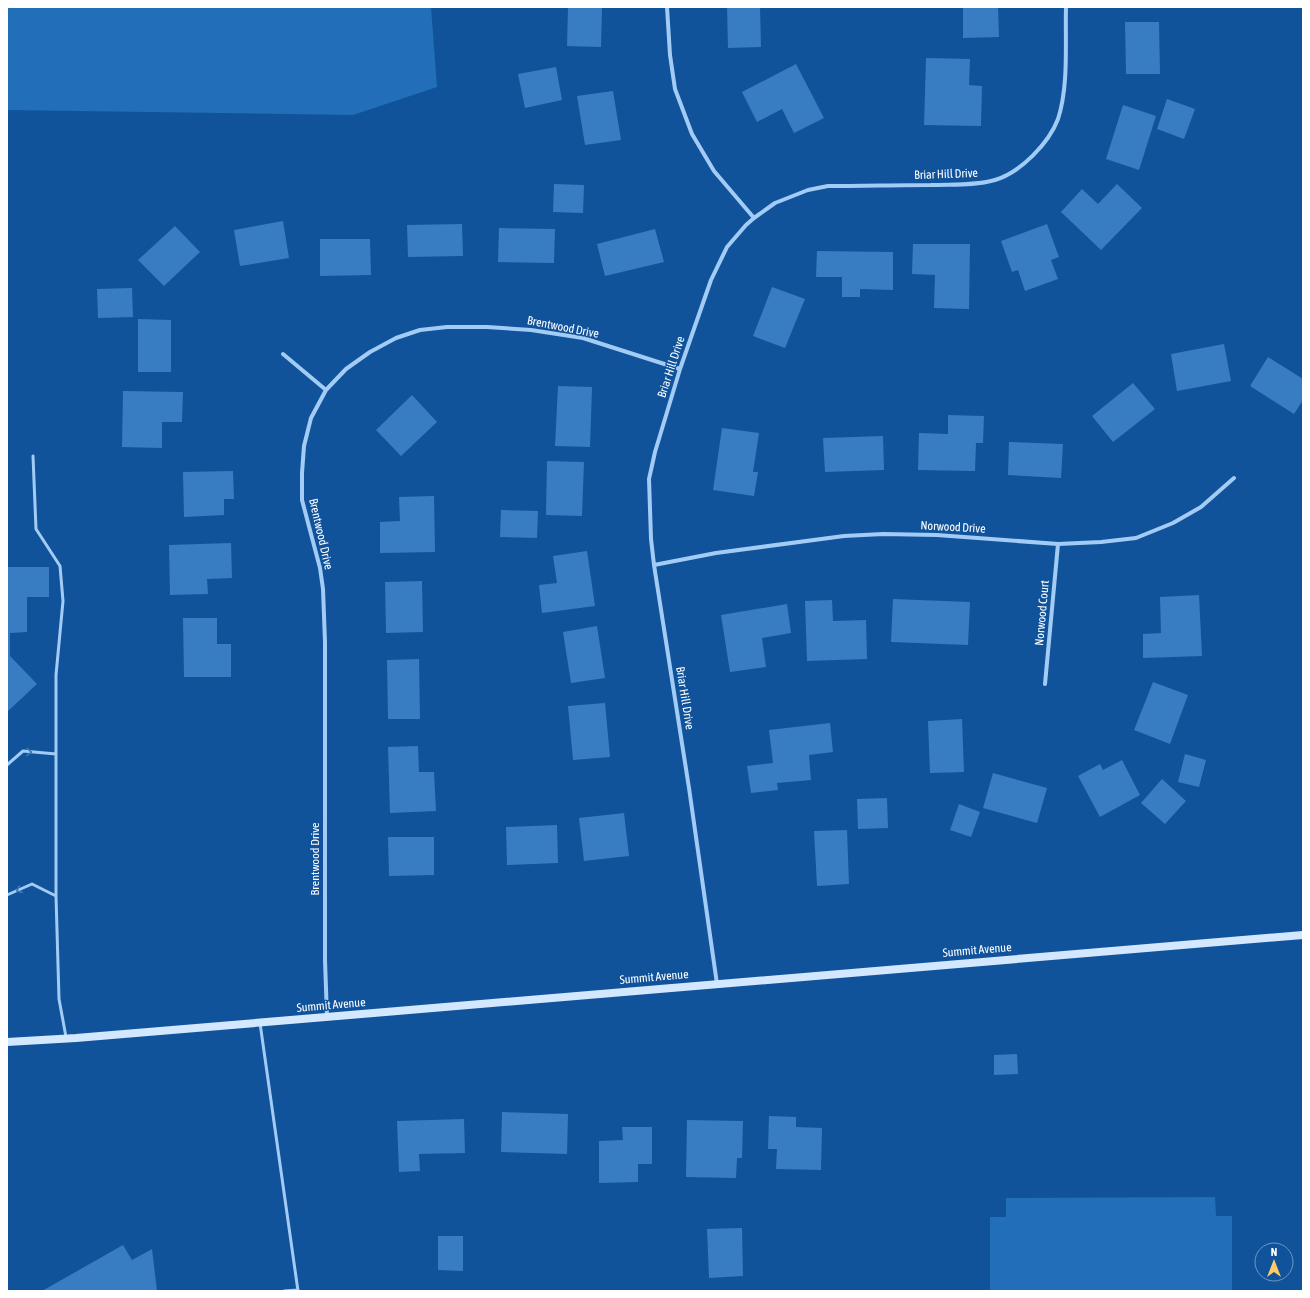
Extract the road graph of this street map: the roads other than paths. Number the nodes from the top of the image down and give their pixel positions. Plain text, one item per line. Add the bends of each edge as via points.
1 (667, 7) edge
2 (1066, 7) edge
3 (754, 218) junction
4 (282, 354) dead end
5 (680, 369) junction
6 (326, 390) junction
7 (33, 456) dead end
8 (1234, 478) dead end
9 (1058, 544) junction
10 (654, 565) junction
11 (1045, 684) dead end
12 (56, 754) junction
13 (7, 765) edge
14 (7, 895) edge
15 (56, 896) junction
16 (1303, 935) edge
17 (717, 984) junction
18 (327, 1018) junction
19 (260, 1023) junction
20 (66, 1039) junction
21 (7, 1042) edge
22 (298, 1290) edge
23 (284, 1291) edge

1 - 3 street via 675,89 692,134 714,171
2 - 3 street, Briar Hill Drive via 1065,85 1058,118 1051,133 1032,156 1011,174 971,184 822,187 775,203
3 - 5 street, Briar Hill Drive via 727,247 711,280
4 - 6 street
5 - 6 street, Brentwood Drive via 583,338 531,330 447,328 420,330 396,338 346,369
5 - 10 street, Briar Hill Drive via 655,452 650,479
6 - 18 street, Brentwood Drive via 311,418 304,446 302,500 323,589
7 - 12 lane via 36,529 60,566 64,601 56,675
8 - 9 street, Norwood Drive via 1201,507 1173,523 1136,538
9 - 10 street, Norwood Drive via 937,534 844,536 716,553
9 - 11 street, Norwood Court
10 - 17 street, Briar Hill Drive
13 -> 12 lane via 23,751
12 - 15 lane
15 -> 14 lane via 32,884
15 - 20 lane via 59,999
16 - 17 main road, Summit Avenue
17 - 18 main road, Summit Avenue
18 - 19 main road, Summit Avenue
19 - 20 main road, Summit Avenue
19 - 22 lane
20 - 21 main road, Summit Avenue
22 - 23 lane

